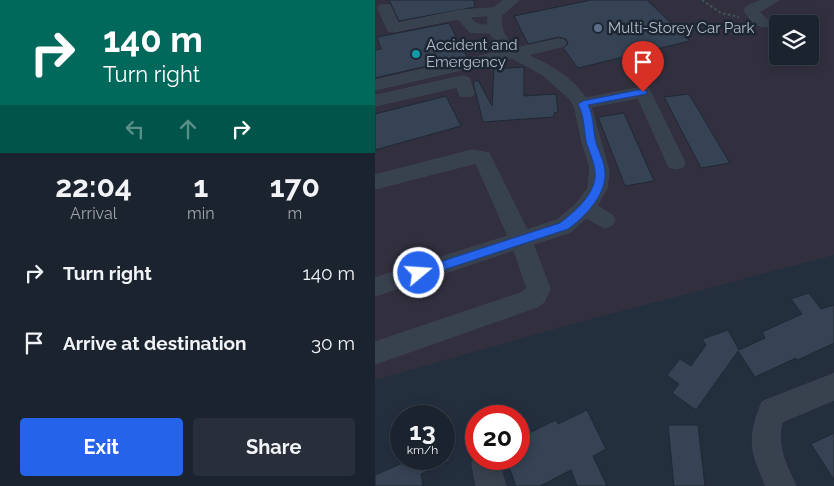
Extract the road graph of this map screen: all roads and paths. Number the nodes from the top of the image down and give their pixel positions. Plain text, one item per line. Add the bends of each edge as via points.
1 (513, 0) edge
2 (701, 0) edge
3 (766, 0) edge
4 (773, 0) edge
5 (385, 8) dead end
6 (496, 12) junction
7 (737, 12) junction
8 (461, 14) junction
9 (769, 24) edge
10 (755, 28) dead end
11 (503, 41) junction
12 (559, 43) dead end
13 (375, 85) edge
14 (466, 93) dead end
15 (375, 101) edge
16 (583, 104) junction
17 (677, 163) dead end
18 (375, 182) edge
19 (585, 208) junction
20 (605, 220) dead end
21 (520, 240) junction
22 (375, 287) edge
23 (375, 353) edge
24 (834, 387) edge
25 (781, 486) edge

1 - 6 street
2 - 7 path via 721,13
3 - 7 street via 741,4
4 - 9 street via 751,10 756,20
5 - 8 street via 393,28
6 - 8 street
6 - 11 street via 493,17
7 - 10 street via 742,22
8 - 11 street via 474,30
11 - 12 street
11 - 13 street via 467,63
11 - 16 street via 543,68
14 - 15 street via 463,81
16 - 17 street via 643,92
16 - 19 street via 601,171 597,188
18 - 21 street via 472,156 483,158
19 - 20 street
19 - 21 street via 564,226
21 - 22 street
21 - 23 street via 539,289 529,300
24 - 25 street via 772,411 765,427 767,454

